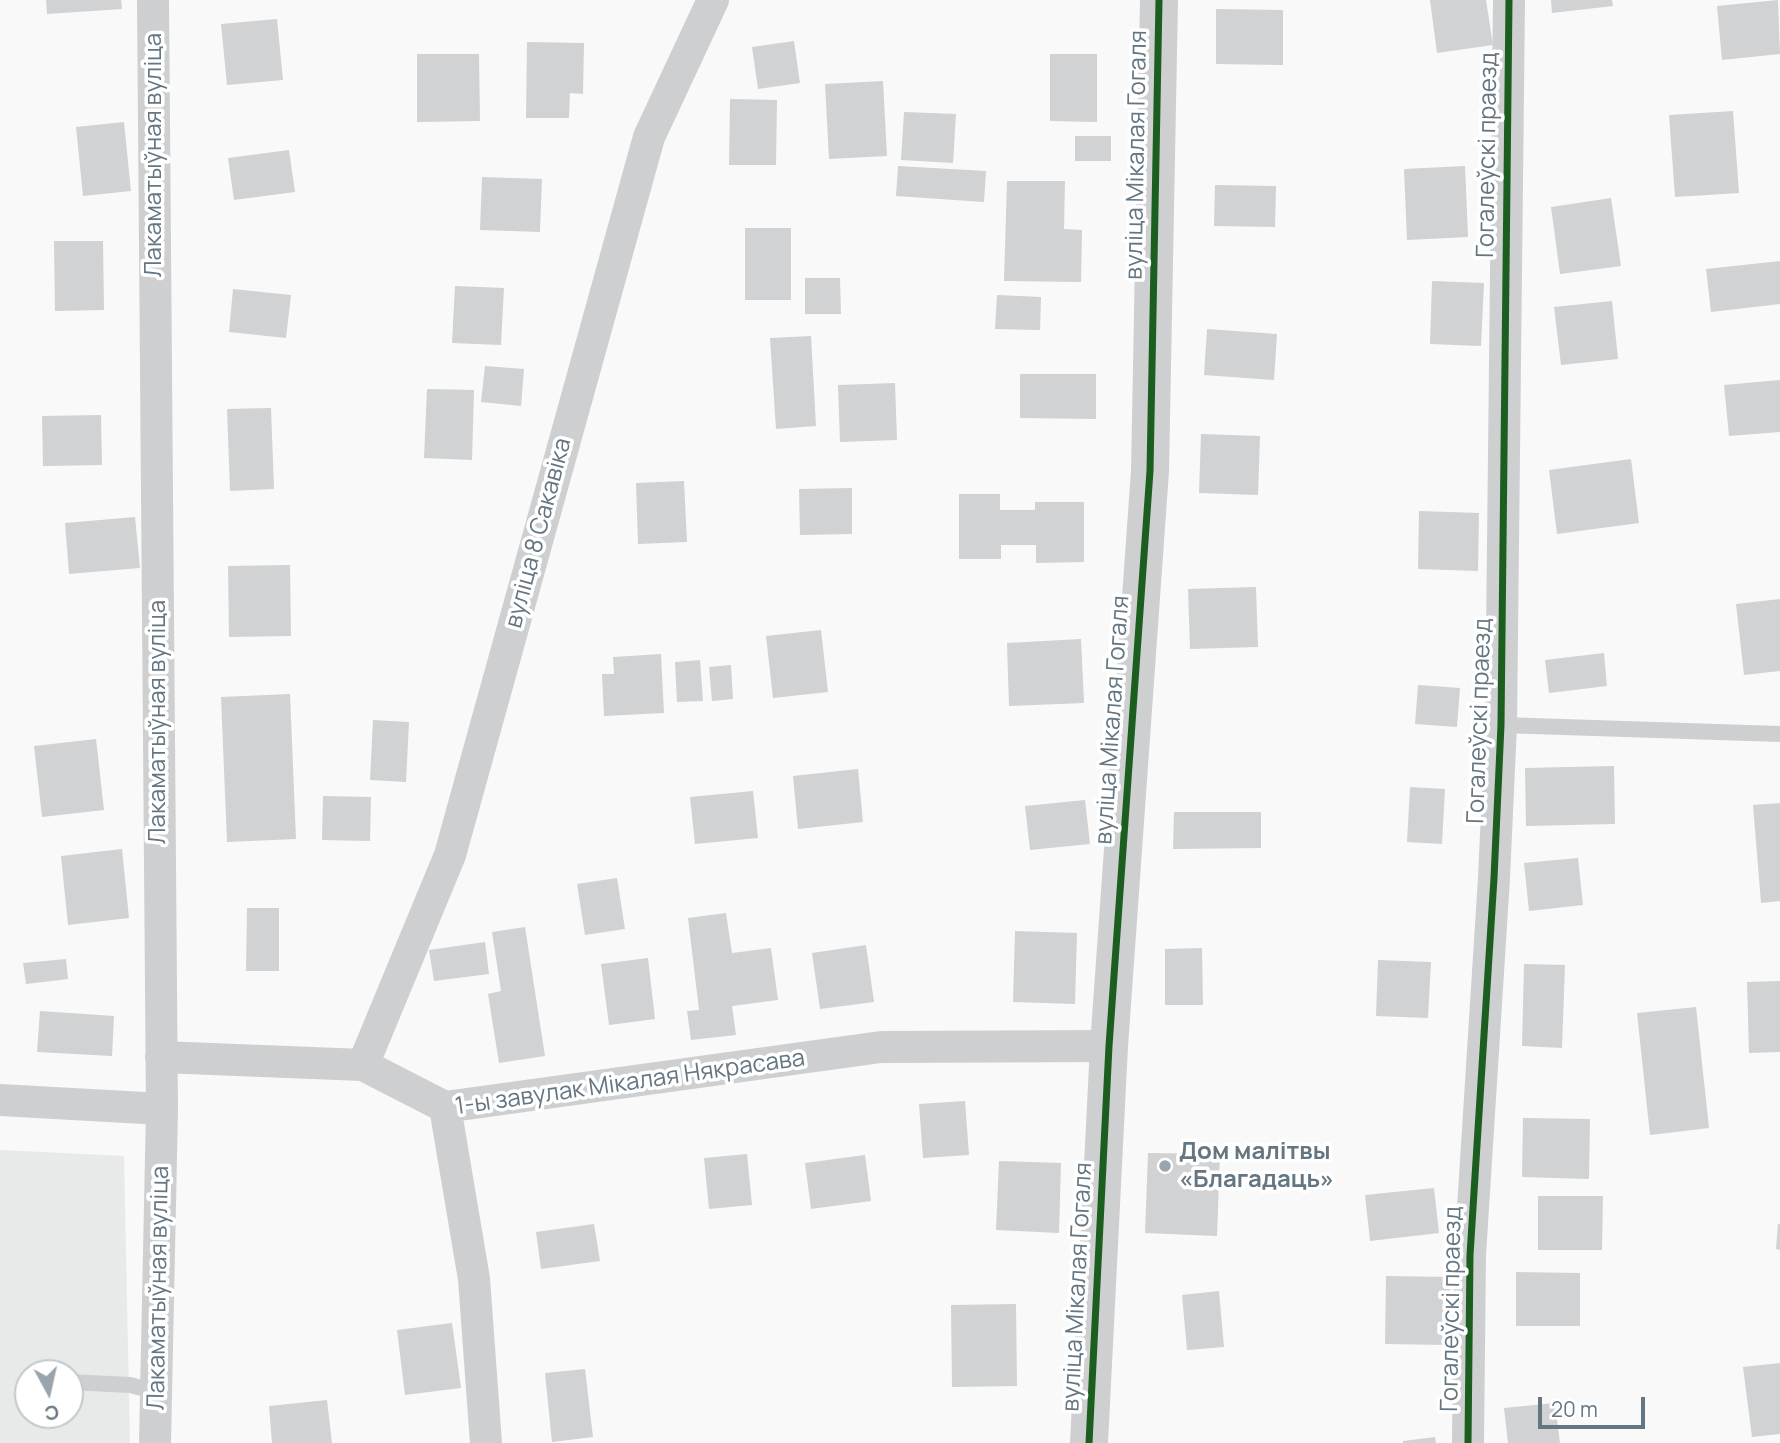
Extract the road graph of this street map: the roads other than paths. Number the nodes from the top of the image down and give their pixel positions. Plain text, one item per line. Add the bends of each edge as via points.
1 (153, 0) edge
2 (713, 0) edge
3 (1159, 0) edge
4 (1509, 0) edge
5 (1501, 725) junction
6 (1780, 734) edge
7 (1109, 1045) junction
8 (160, 1058) junction
9 (363, 1065) junction
10 (0, 1100) edge
11 (445, 1107) junction
12 (162, 1109) junction
13 (84, 1383) edge
14 (157, 1392) junction
15 (155, 1443) edge
16 (486, 1443) edge
17 (1089, 1443) edge
18 (1468, 1443) edge

1 - 8 street, Лакаматыўная вуліца
2 - 9 street, вуліца 8 Сакавіка via 649,137 450,855
3 - 7 street, вуліца Мікалая Гогаля via 1150,471
4 - 5 street, Гогалеўскі праезд
5 - 6 lane
5 - 18 street, Гогалеўскі праезд via 1470,1255
7 - 11 street, 1-ы завулак Мікалая Някрасава via 881,1047
7 - 17 street, вуліца Мікалая Гогаля
8 - 9 street
8 - 12 street, Лакаматыўная вуліца
9 - 11 street
10 - 12 street
11 - 16 street, 1-ы завулак Мікалая Някрасава via 474,1279
12 - 14 street, Лакаматыўная вуліца
13 - 14 lane via 130,1385
14 - 15 street, Лакаматыўная вуліца

